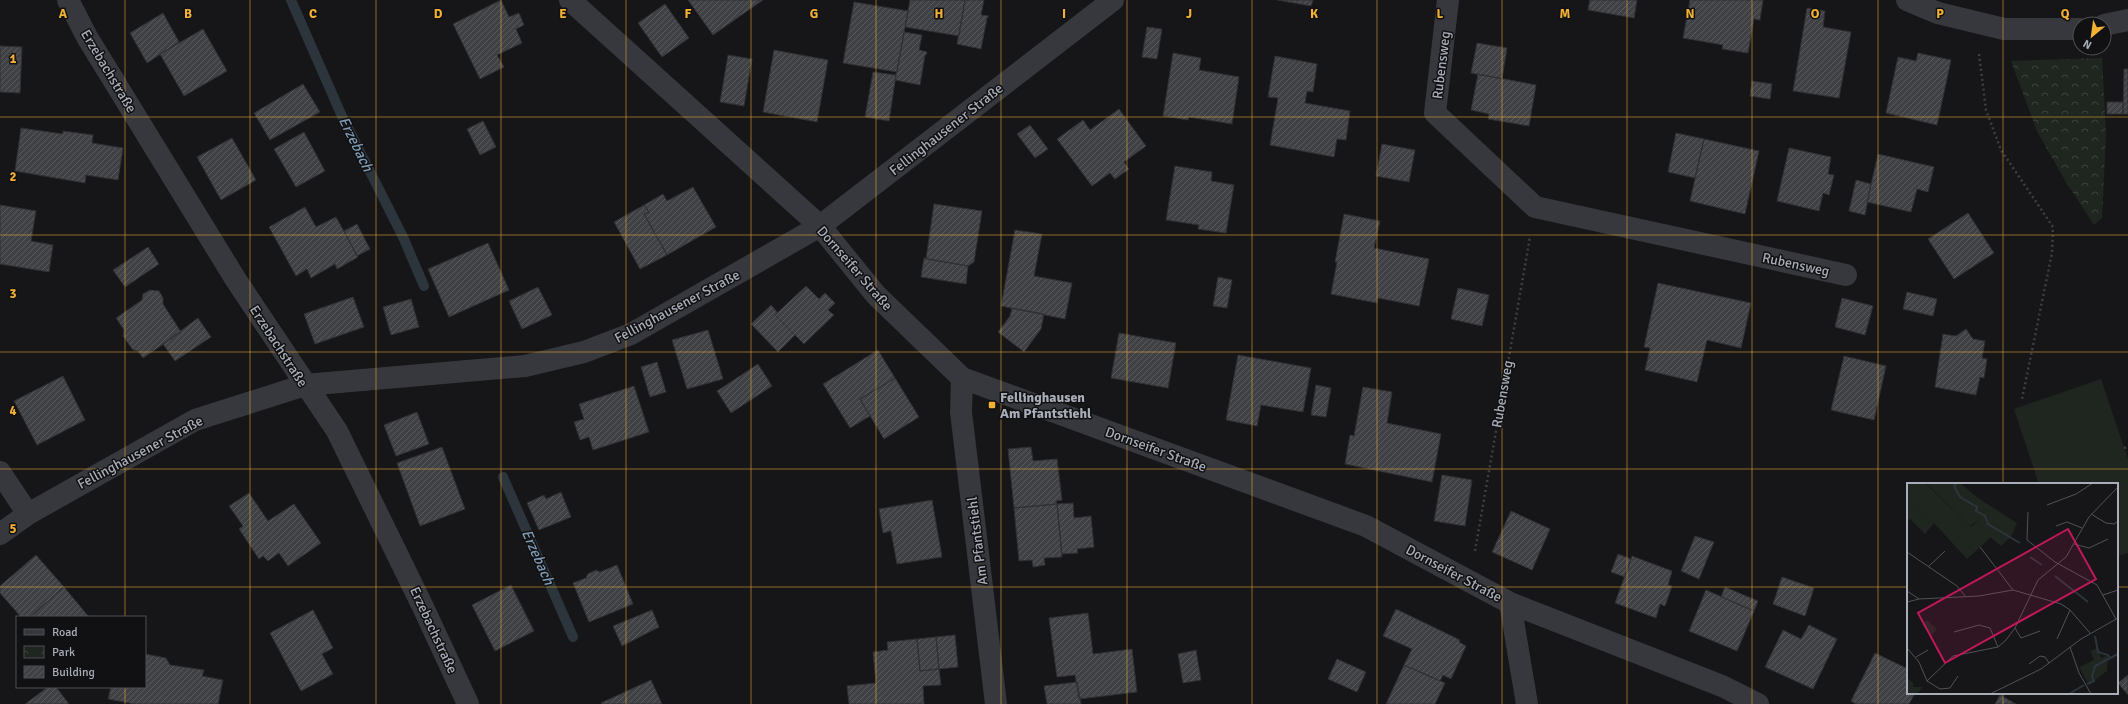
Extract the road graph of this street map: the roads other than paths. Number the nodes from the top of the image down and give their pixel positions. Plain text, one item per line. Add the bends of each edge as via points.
1 (68, 0) edge
2 (570, 0) edge
3 (1113, 0) edge
4 (1448, 0) edge
5 (1907, 0) edge
6 (2128, 20) edge
7 (2112, 23) edge
8 (2072, 29) edge
9 (820, 226) junction
10 (1846, 275) dead end
11 (962, 378) junction
12 (304, 385) junction
13 (0, 472) edge
14 (28, 514) junction
15 (0, 534) edge
16 (1510, 603) junction
17 (468, 704) edge
18 (996, 704) edge
19 (1527, 704) edge
20 (1758, 704) edge

1 - 12 street, Erzebachstraße via 87,37 236,280
2 - 9 street, Dornseifer Straße
3 - 9 street, Fellinghausener Straße
4 - 10 street, Rubensweg via 1435,113 1535,207
5 - 8 street via 1938,13 2004,29
6 - 7 street
9 - 11 street, Dornseifer Straße via 876,295
9 - 12 street, Fellinghausener Straße via 631,334 584,352 525,366
11 - 16 street, Dornseifer Straße via 1366,526
11 - 18 street, Am Pfantstiehl via 962,412
12 - 14 street, Fellinghausener Straße via 195,420
12 - 17 street, Erzebachstraße via 337,431
13 - 14 street
14 - 15 street, Fellinghausener Straße
16 - 19 street
16 - 20 street, Dornseifer Straße via 1722,686

